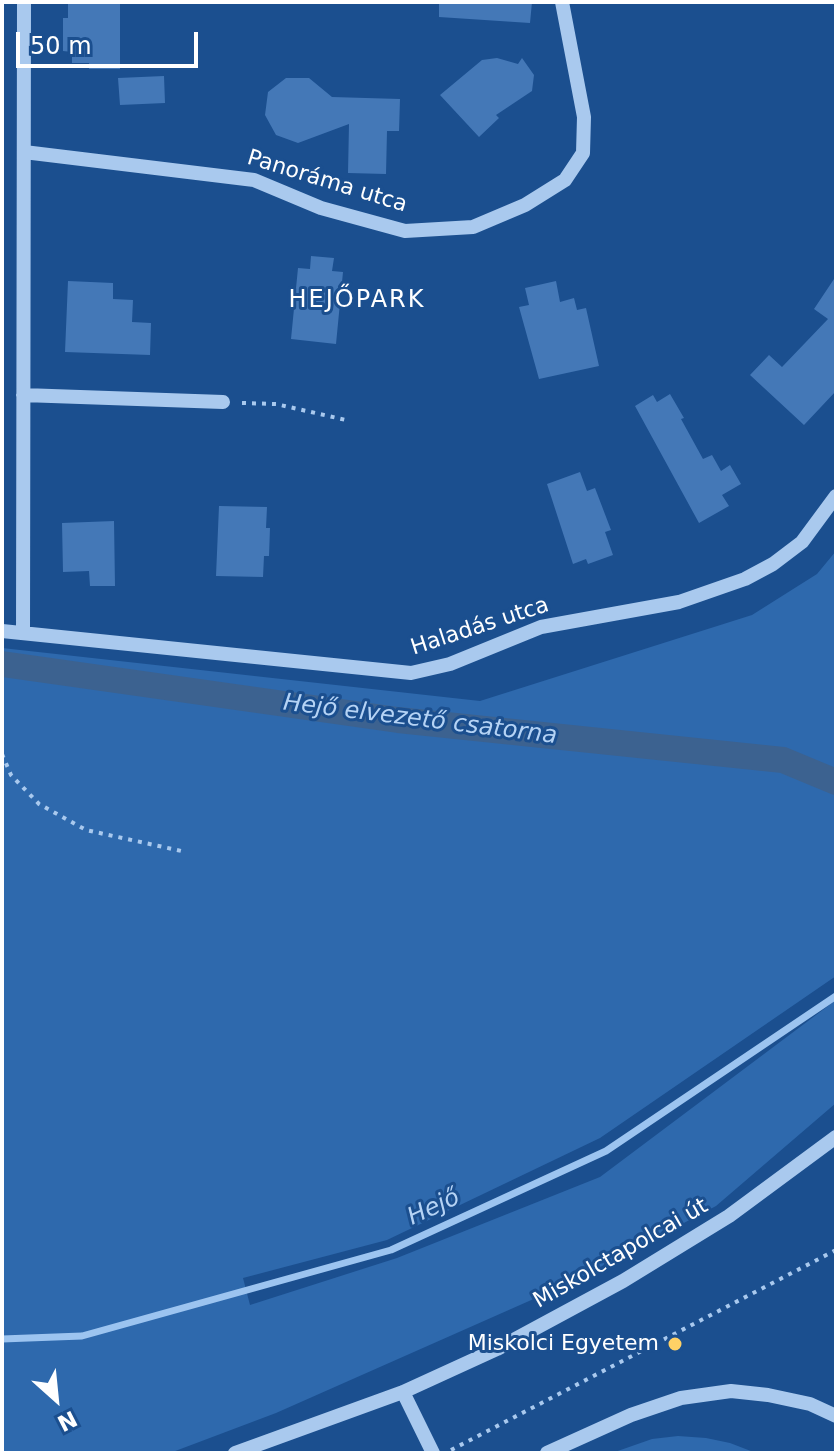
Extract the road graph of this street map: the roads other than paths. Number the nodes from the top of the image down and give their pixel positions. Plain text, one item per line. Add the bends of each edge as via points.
1 (24, 2) edge
2 (562, 2) edge
3 (24, 152) junction
4 (23, 395) junction
5 (223, 402) road end
6 (836, 496) edge
7 (2, 631) edge
8 (23, 633) junction
9 (836, 1137) edge
10 (403, 1392) junction
11 (836, 1416) edge
12 (235, 1453) edge
13 (433, 1453) edge
14 (547, 1453) edge

1 - 3 street
2 - 3 street, Panoráma utca via 584,117 583,153 565,180 525,205 473,227 405,231 321,208 254,180
3 - 4 street
4 - 5 street
4 - 8 street
6 - 8 street, Haladás utca via 802,542 745,579 679,602 541,627 450,664 411,673
7 - 8 street, Haladás utca
9 - 10 street, Miskolctapolcai út via 729,1216 623,1281
10 - 12 street, Miskolctapolcai út
10 - 13 street
11 - 14 street via 810,1404 731,1391 681,1398

